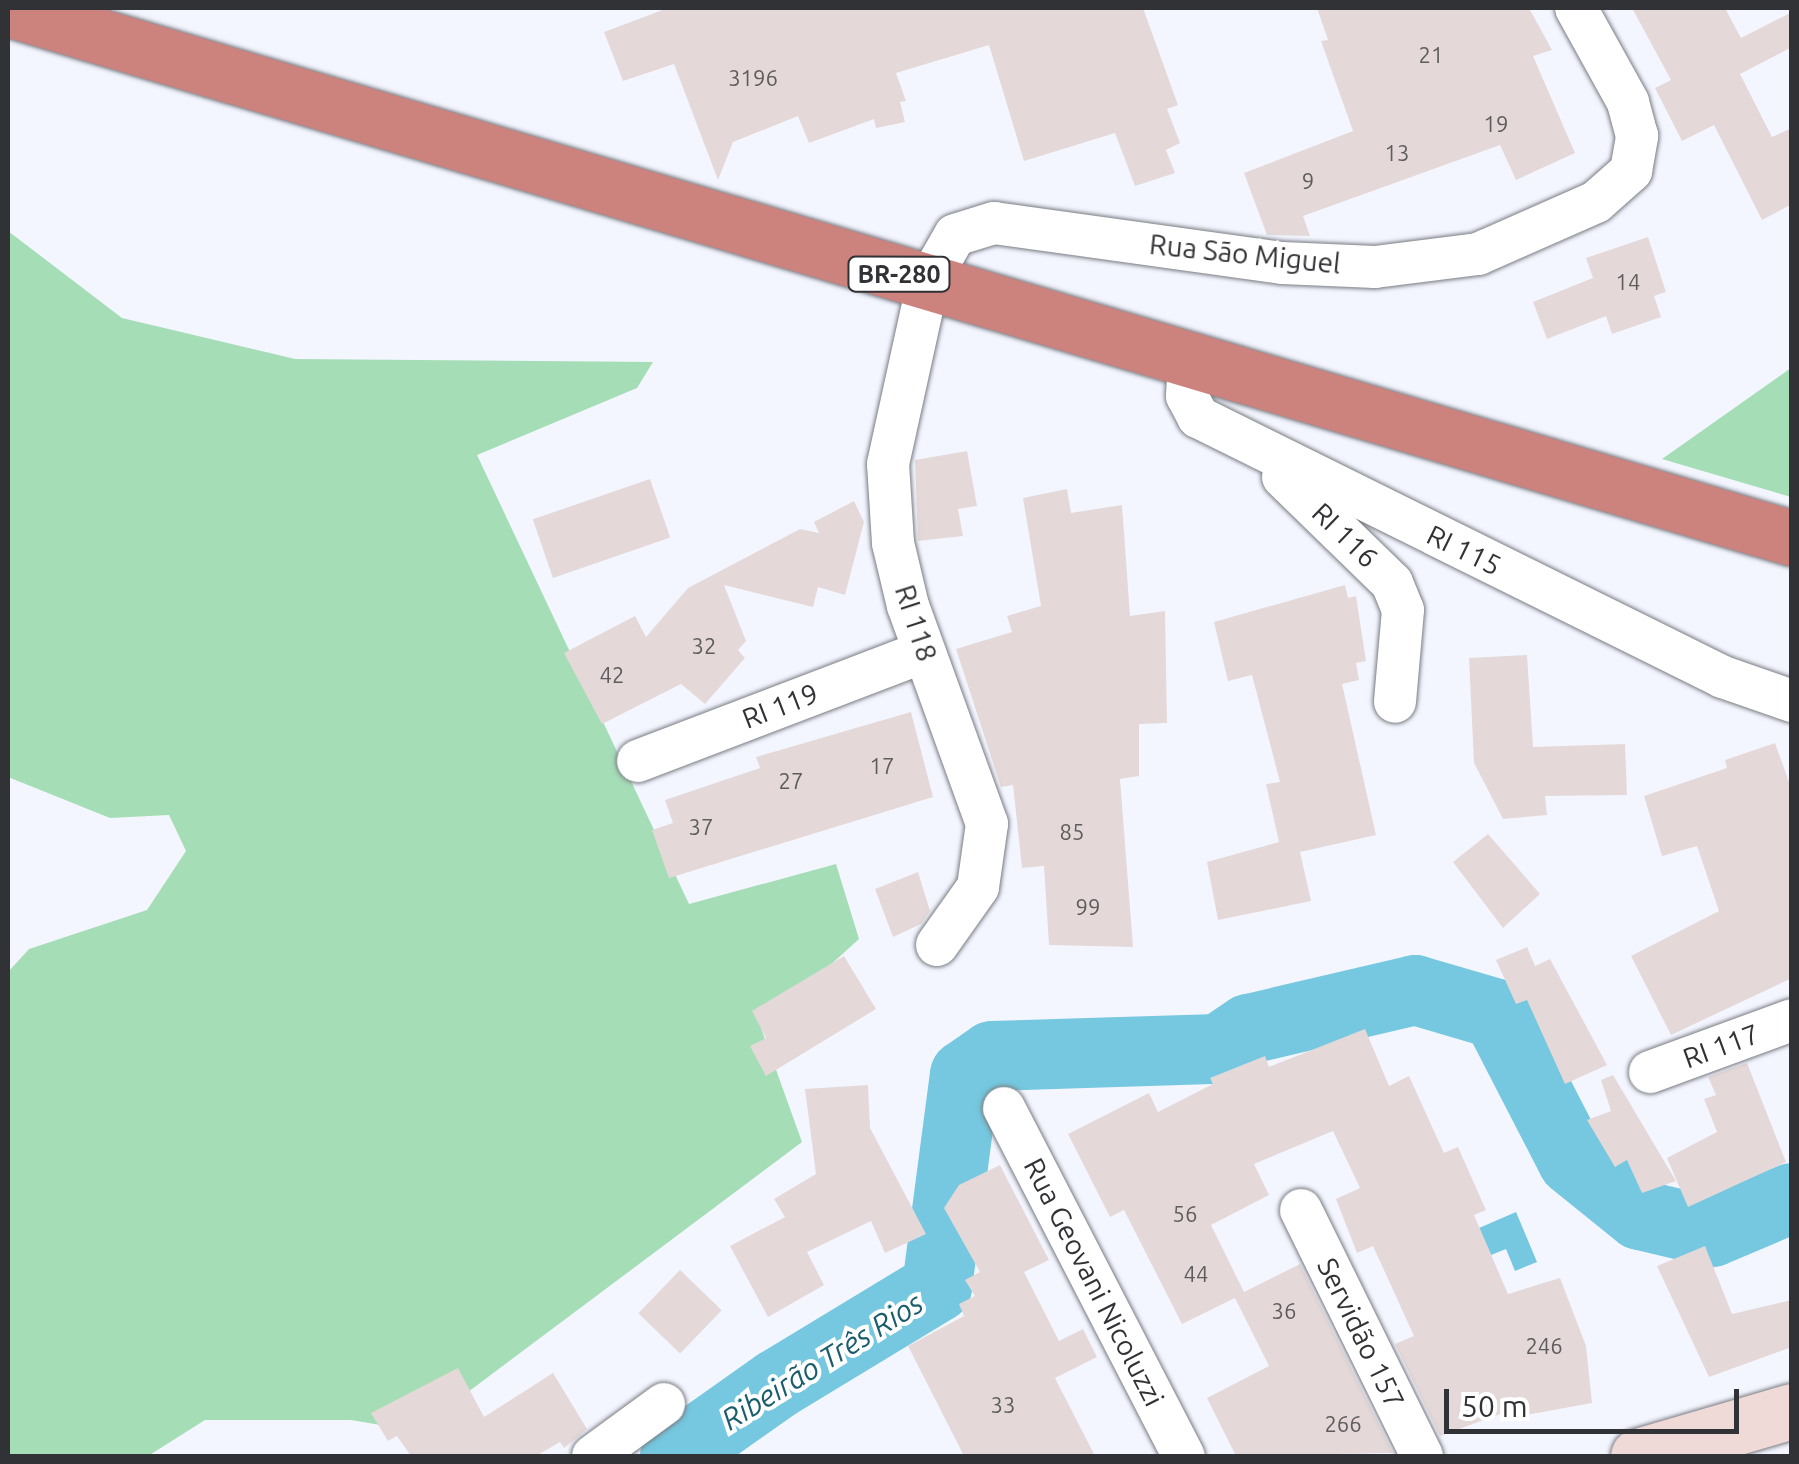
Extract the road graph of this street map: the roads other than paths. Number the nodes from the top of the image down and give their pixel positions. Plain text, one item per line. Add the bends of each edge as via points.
1 (1576, 8) edge
2 (8, 9) edge
3 (928, 282) junction
4 (1190, 358) junction
5 (1250, 447) junction
6 (1792, 538) edge
7 (923, 652) junction
8 (1792, 700) edge
9 (1395, 702) dead end
10 (638, 760) dead end
11 (938, 945) dead end
12 (1792, 1020) edge
13 (1650, 1072) dead end
14 (1004, 1108) dead end
15 (1300, 1210) dead end
16 (664, 1404) dead end
17 (1792, 1411) edge
18 (593, 1456) edge
19 (1184, 1456) edge
20 (1422, 1456) edge
21 (1638, 1456) edge

1 - 3 street, Rua São Miguel via 1628,102 1637,136 1631,170 1596,202 1478,254 1375,266 1282,263 994,223 955,235
2 - 3 highway, BR-280
3 - 4 highway, BR-280
3 - 7 street, RI 118 via 888,464 893,543
4 - 5 street, RI 115 via 1191,409
4 - 6 highway, BR-280
5 - 8 street, RI 115 via 1723,677
5 - 9 street, RI 116 via 1392,583 1403,610
7 - 10 street, RI 119
7 - 11 street, RI 118 via 974,772 988,824 978,886
12 - 13 street, RI 117
14 - 19 street, Rua Geovani Nicoluzzi
15 - 20 street, Servidão 157
16 - 18 street
17 - 21 street

